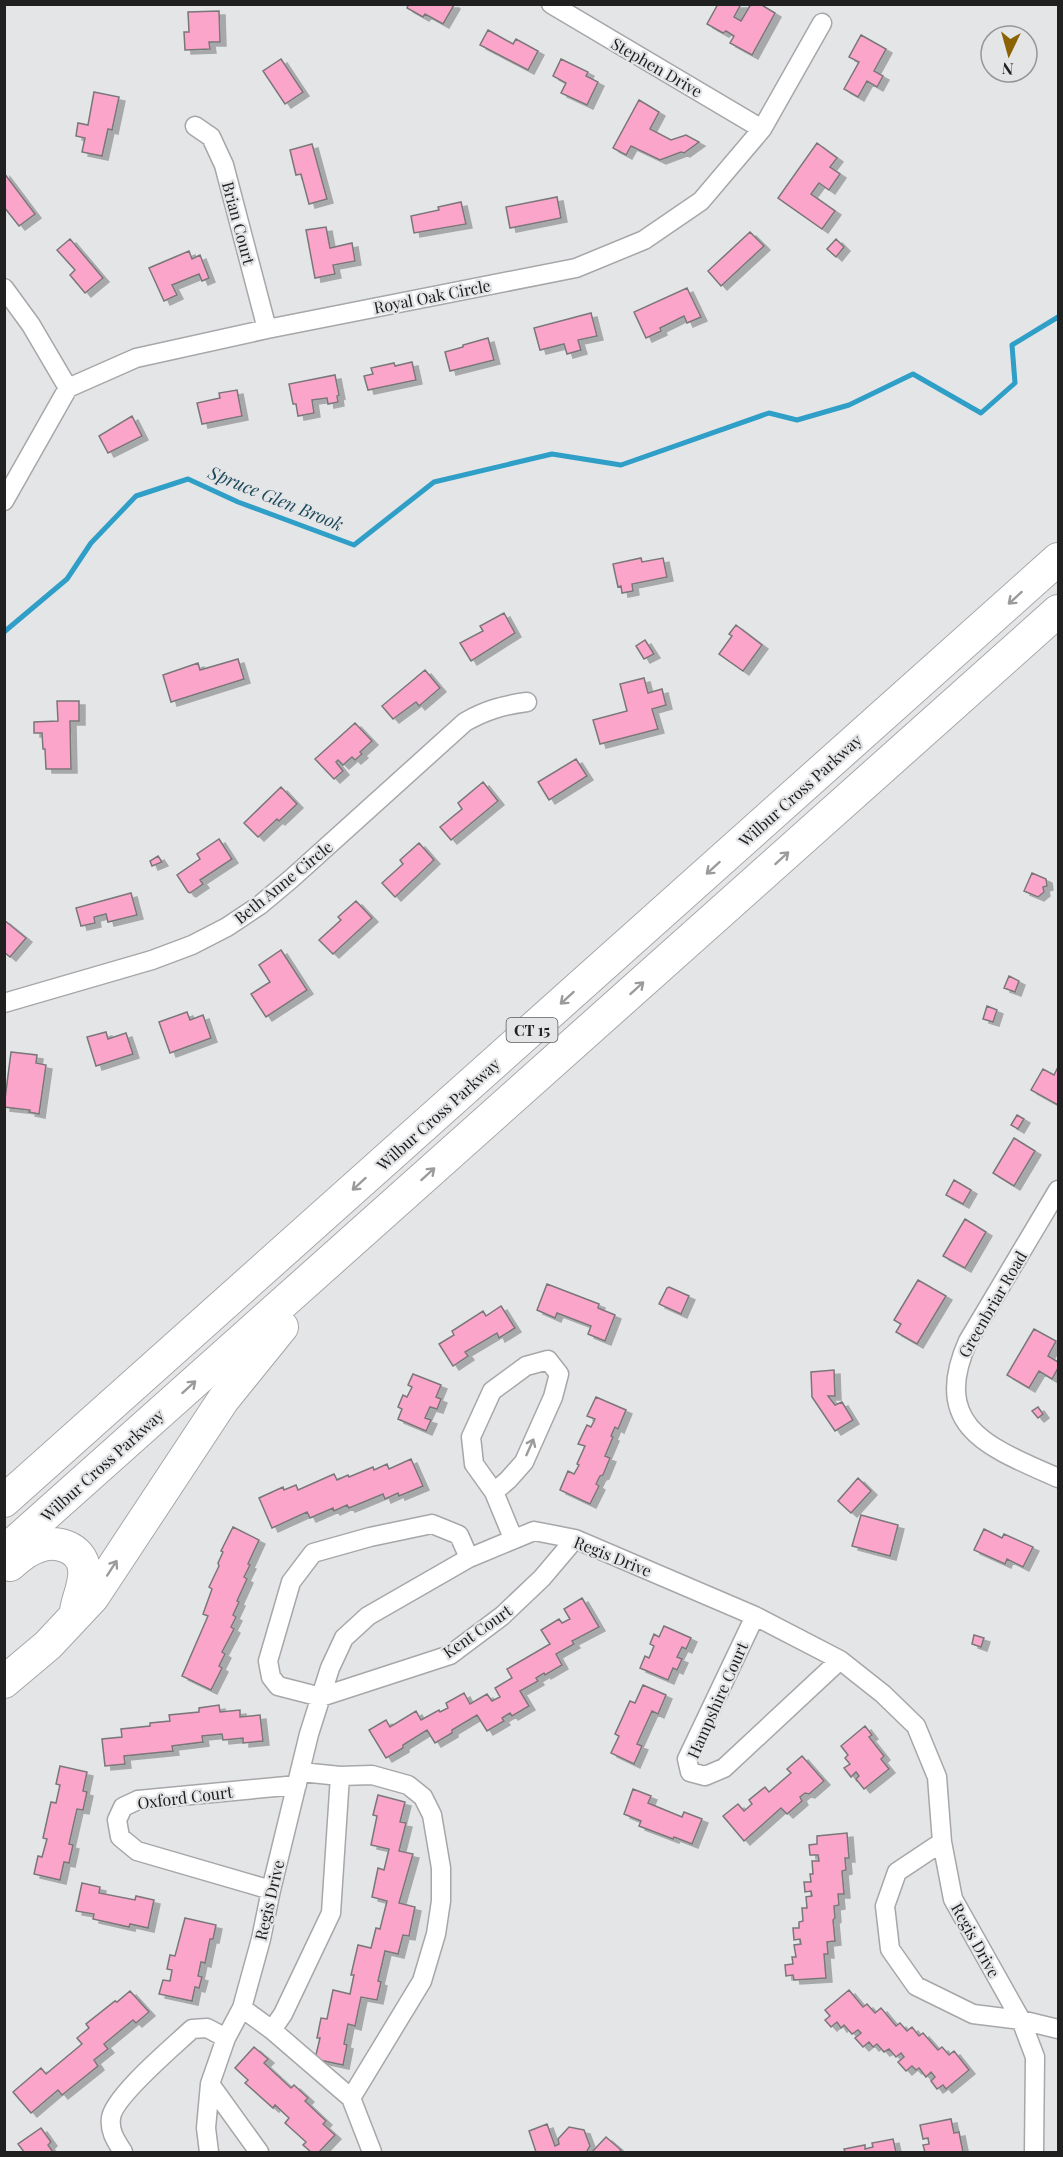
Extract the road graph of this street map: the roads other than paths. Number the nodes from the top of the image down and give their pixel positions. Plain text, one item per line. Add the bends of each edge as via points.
1 (551, 4) edge
2 (822, 22) dead end
3 (195, 126) dead end
4 (762, 129) junction
5 (4, 288) edge
6 (267, 329) junction
7 (68, 388) junction
8 (4, 501) edge
9 (1059, 559) edge
10 (1059, 611) edge
11 (527, 702) dead end
12 (4, 1003) edge
13 (1059, 1190) edge
14 (380, 1217) junction
15 (1059, 1478) edge
16 (494, 1492) junction
17 (4, 1501) edge
18 (513, 1538) junction
19 (575, 1539) junction
20 (4, 1552) edge
21 (469, 1558) junction
22 (4, 1570) edge
23 (76, 1613) junction
24 (755, 1616) junction
25 (840, 1660) junction
26 (4, 1682) edge
27 (321, 1697) junction
28 (340, 1776) junction
29 (299, 1779) junction
30 (942, 1842) junction
31 (271, 1890) junction
32 (242, 2008) junction
33 (1022, 2020) junction
34 (1059, 2029) edge
35 (272, 2030) junction
36 (226, 2038) junction
37 (210, 2084) junction
38 (351, 2098) junction
39 (123, 2152) edge
40 (209, 2152) edge
41 (259, 2152) edge
42 (372, 2152) edge
43 (1034, 2152) edge

1 - 4 street, Stephen Drive
2 - 4 street, Royal Oak Circle
3 - 6 street, Brian Court via 211,137 224,165
4 - 6 street, Royal Oak Circle via 701,201 644,240 586,264
5 - 7 street
6 - 7 street, Royal Oak Circle via 136,358
7 - 8 street
9 -> 17 highway, Wilbur Cross Parkway / CT 15
14 -> 10 highway, Wilbur Cross Parkway / CT 15
11 - 12 street, Beth Anne Circle via 485,711 465,722 291,879 227,927 152,960
13 - 15 street, Greenbriar Road via 968,1341 955,1383 966,1423 983,1441
20 -> 14 highway, Wilbur Cross Parkway / CT 15
23 -> 14 highway via 93,1597 243,1373 284,1324 345,1266
16 -> 16 street via 524,1462 553,1396 559,1374 548,1360 526,1366 492,1391 471,1437 474,1464
16 - 18 street
18 - 19 street, Regis Drive via 534,1531
18 - 21 street, Regis Drive
19 - 24 street, Regis Drive
19 - 27 street, Kent Court via 502,1616 450,1654
21 - 27 street, Regis Drive via 368,1616 344,1638
21 - 27 street via 459,1534 432,1524 313,1553 291,1582 267,1660 278,1686
22 - 23 highway via 42,1545 59,1544 73,1550 83,1562 85,1574
23 - 26 highway via 48,1645
24 - 25 street, Regis Drive
24 - 25 street, Hampshire Court via 687,1759 690,1772 705,1776 724,1768
25 - 30 street, Regis Drive via 916,1726 937,1777
27 - 29 street, Regis Drive
28 - 29 street, Oxford Court
28 - 35 street via 331,1913
28 - 38 street, Oxford Court via 372,1775 408,1785 423,1797 432,1815 441,1868 436,1934 422,1981
29 - 31 street, Regis Drive
29 - 31 street, Oxford Court via 138,1800 123,1807 117,1820 120,1837 137,1851
30 - 33 street, Regis Drive via 953,1899
30 - 33 street via 897,1872 885,1906 890,1949 916,1986 973,2014
31 - 32 street, Regis Drive
32 - 35 street
32 - 36 street, Regis Drive
33 - 34 street
33 - 43 street, Regis Drive via 1035,2057
35 - 38 street
36 - 37 street, Regis Drive
36 - 39 street via 207,2028 192,2029 126,2092 111,2117 113,2136
37 - 40 street, Regis Drive via 206,2128
37 - 41 street
38 - 42 street

